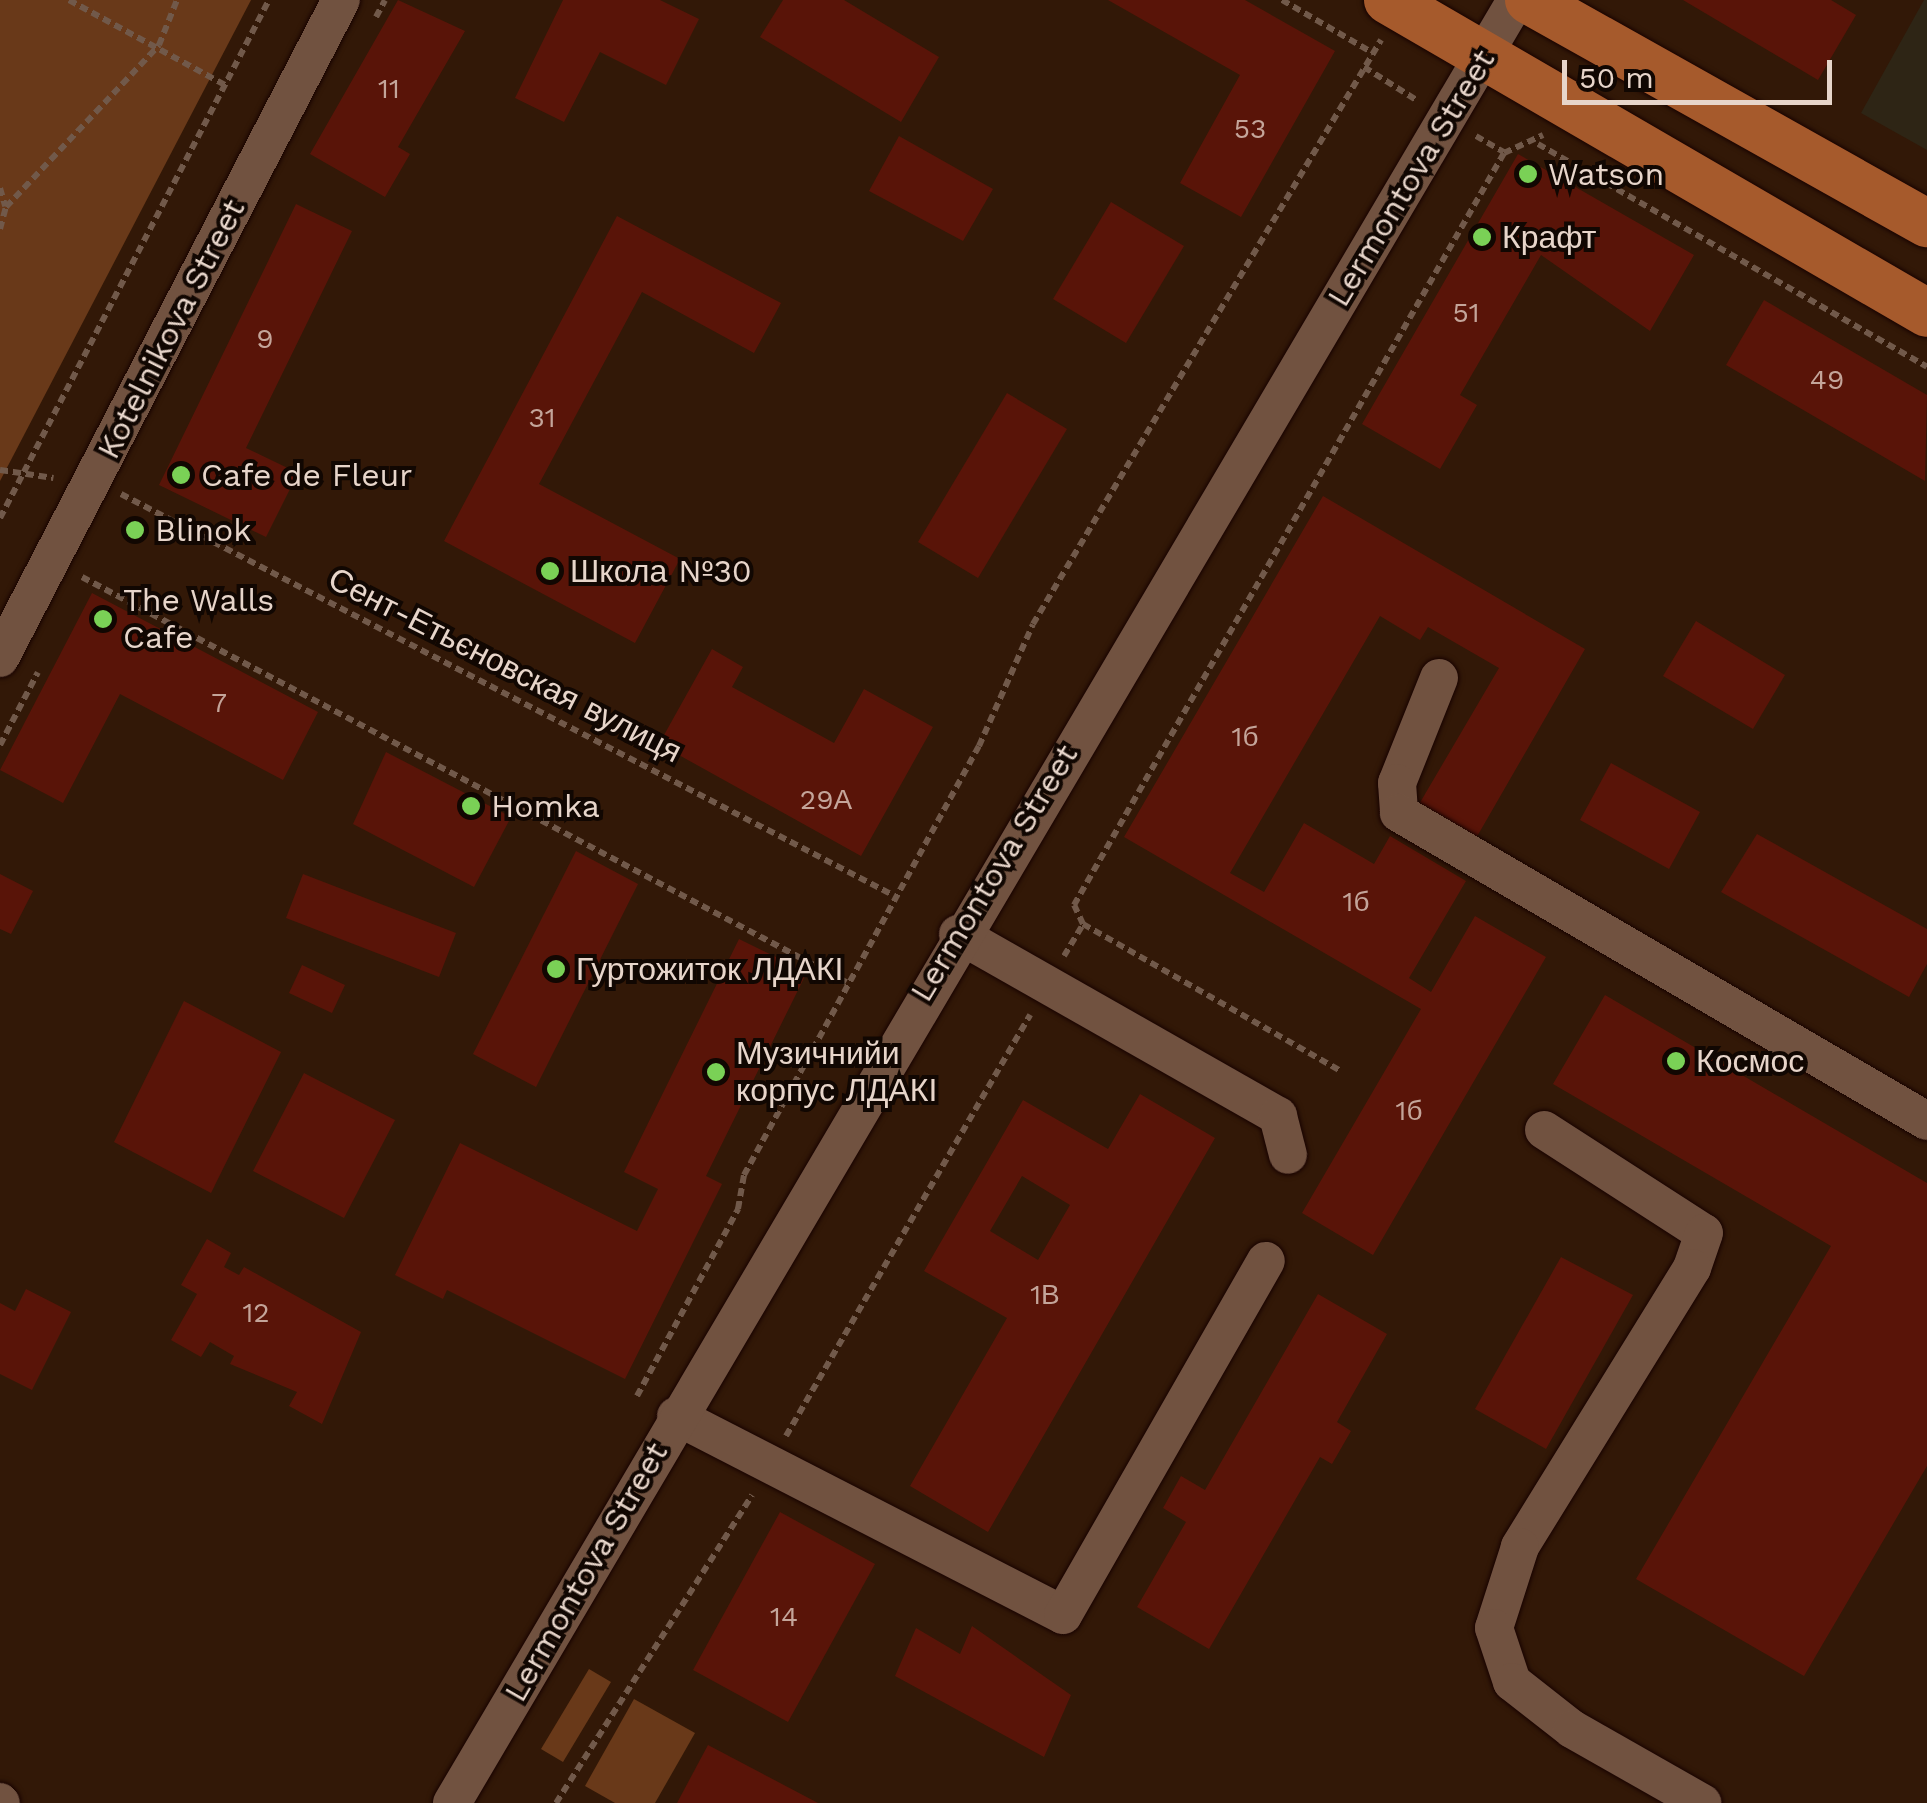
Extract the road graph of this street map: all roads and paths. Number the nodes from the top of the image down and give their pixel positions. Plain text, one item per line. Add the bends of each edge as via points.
1 (70, 0) edge
2 (177, 0) edge
3 (269, 0) edge
4 (341, 0) edge
5 (1282, 0) edge
6 (1516, 0) edge
7 (1529, 0) edge
8 (1394, 4) edge
9 (159, 45) junction
10 (1373, 52) junction
11 (1485, 56) junction
12 (226, 85) junction
13 (1561, 100) junction
14 (1538, 144) junction
15 (0, 188) edge
16 (3, 205) edge
17 (1927, 223) edge
18 (0, 229) edge
19 (1927, 313) edge
20 (1927, 367) edge
21 (0, 470) edge
22 (23, 478) junction
23 (93, 479) junction
24 (0, 518) edge
25 (50, 560) junction
26 (0, 658) edge
27 (1439, 678) dead end
28 (893, 895) junction
29 (1083, 924) junction
30 (958, 934) junction
31 (846, 982) junction
32 (1047, 986) junction
33 (1341, 1072) dead end
34 (1927, 1121) edge
35 (1544, 1130) dead end
36 (1288, 1155) dead end
37 (1266, 1261) dead end
38 (637, 1396) dead end
39 (676, 1416) junction
40 (767, 1469) junction
41 (452, 1803) edge
42 (556, 1803) edge
43 (1702, 1803) edge

1 - 9 path
2 - 9 path
3 - 12 path
4 - 23 street, Kotelnikova Street
5 - 10 path
6 - 11 street, Lermontova Street
7 - 17 main road
8 - 10 path
8 - 11 main road
9 - 12 path
9 - 16 path
10 - 28 path via 1032,624 979,746
11 - 13 main road
11 - 30 street, Lermontova Street
12 - 22 path
13 - 14 path
13 - 19 main road
14 - 20 path
14 - 29 path via 1504,152 1074,905
15 - 16 path
16 - 18 path
21 - 22 path
22 - 23 path
22 - 24 path
23 - 25 street, Kotelnikova Street
23 - 28 path, Сент-Етьєновская вулиця
25 - 26 street, Kotelnikova Street
25 - 31 path
27 - 34 street via 1396,783 1399,813
28 - 31 path
29 - 32 path
29 - 33 path
30 - 32 street
30 - 39 street, Lermontova Street
31 - 38 path
32 - 36 street via 1278,1116
32 - 40 path
35 - 43 street via 1704,1232 1692,1268 1520,1548 1494,1628 1512,1682 1572,1730
37 - 40 street via 1063,1615
39 - 40 street
39 - 41 street, Lermontova Street
40 - 42 path via 670,1636 626,1686

